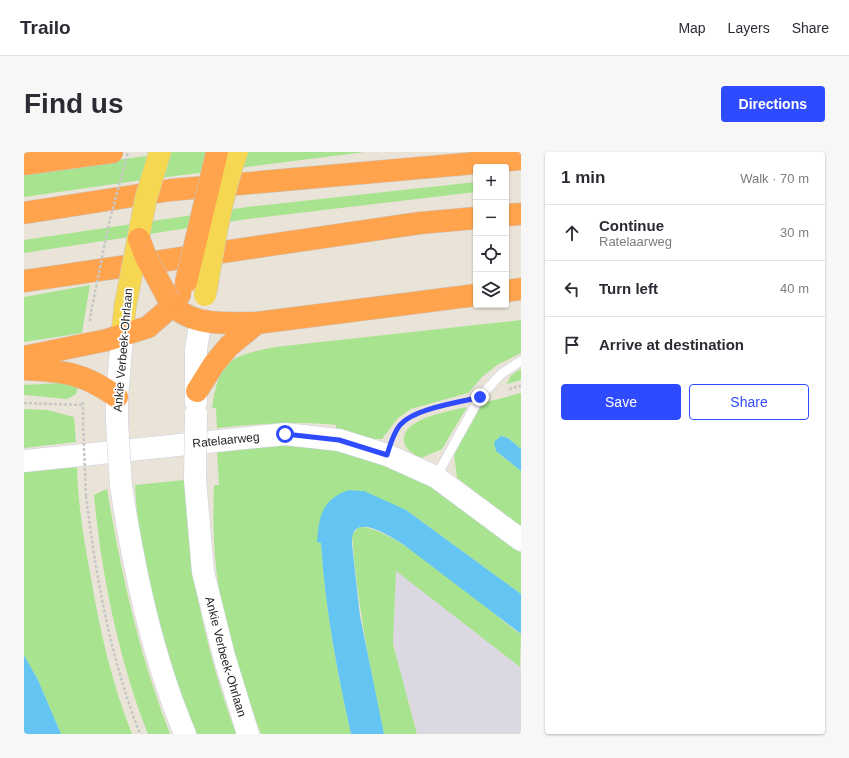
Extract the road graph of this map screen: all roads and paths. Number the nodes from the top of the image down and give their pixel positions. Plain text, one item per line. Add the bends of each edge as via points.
1 (112, 152) edge
2 (128, 152) edge
3 (160, 152) edge
4 (217, 152) edge
5 (237, 152) edge
6 (521, 159) edge
7 (24, 164) edge
8 (24, 213) edge
9 (521, 214) edge
10 (509, 216) edge
11 (473, 218) edge
12 (139, 238) junction
13 (24, 281) edge
14 (521, 289) edge
15 (509, 291) edge
16 (473, 295) edge
17 (176, 297) junction
18 (91, 312) dead end
19 (200, 320) junction
20 (257, 324) junction
21 (122, 336) junction
22 (24, 357) edge
23 (521, 361) edge
24 (24, 369) edge
25 (521, 386) edge
26 (197, 391) junction
27 (117, 397) junction
28 (480, 397) junction
29 (24, 403) edge
30 (83, 406) dead end
31 (83, 423) dead end
32 (387, 455) junction
33 (24, 461) edge
34 (436, 477) junction
35 (521, 540) edge
36 (140, 734) edge
37 (185, 734) edge
38 (248, 734) edge

1 - 7 highway
2 - 18 path, bridge via 110,215
3 - 12 main road, Ankie Verbeek-Ohrlaan, bridge via 146,198
4 - 17 highway, bridge
5 - 19 main road, Ankie Verbeek-Ohrlaan, bridge via 230,170 218,223
6 - 8 highway via 171,190
9 - 10 highway
11 - 13 highway via 420,223
12 - 17 highway, bridge via 146,257
12 - 21 main road, Ankie Verbeek-Ohrlaan, bridge
14 - 15 highway
16 - 20 highway
17 - 19 highway via 183,315
17 - 21 highway via 148,327
19 - 20 highway
19 - 26 main road, Ankie Verbeek-Ohrlaan via 196,349
20 - 26 highway via 229,346
21 - 22 highway
21 - 27 main road, Ankie Verbeek-Ohrlaan
23 - 28 lane via 501,374
24 - 27 highway via 59,370 70,373 98,384
25 - 28 path
26 - 38 main road, Ankie Verbeek-Ohrlaan, bridge via 195,479 204,572 224,656
27 - 37 main road, Ankie Verbeek-Ohrlaan, bridge via 121,486 128,528 154,642
28 - 32 path via 421,412 408,418 400,425
28 - 34 lane
29 - 30 path
31 - 36 path, bridge via 86,496 100,593 117,664
32 - 33 main road, Ratelaarweg via 339,440 285,434
32 - 34 main road, Ratelaarweg
34 - 35 main road, Ratelaarweg

